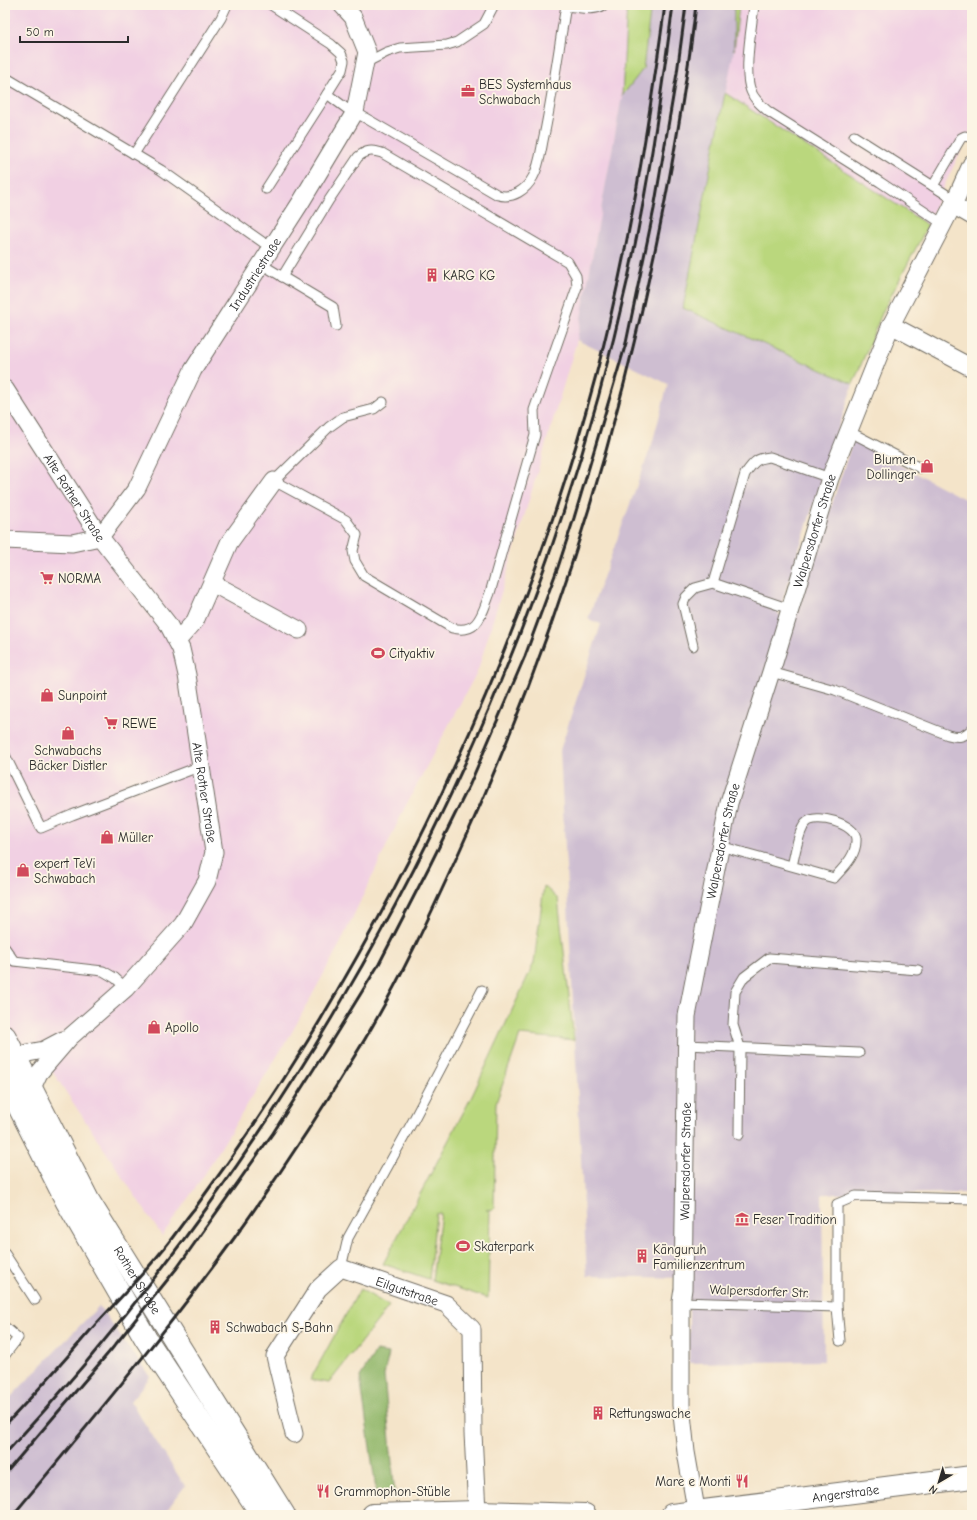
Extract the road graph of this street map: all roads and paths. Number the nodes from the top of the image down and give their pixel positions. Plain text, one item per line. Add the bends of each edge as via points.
1 (227, 5) edge
2 (271, 5) edge
3 (494, 5) edge
4 (566, 5) edge
5 (604, 5) edge
6 (754, 5) edge
7 (350, 9) edge
8 (365, 63) junction
9 (5, 77) edge
10 (327, 94) junction
11 (354, 113) junction
12 (854, 136) dead end
13 (972, 138) edge
14 (134, 154) junction
15 (972, 163) edge
16 (933, 186) junction
17 (266, 189) dead end
18 (954, 203) junction
19 (972, 216) edge
20 (943, 224) junction
21 (271, 248) junction
22 (261, 264) junction
23 (282, 277) junction
24 (891, 325) junction
25 (336, 326) dead end
26 (972, 368) edge
27 (5, 389) edge
28 (383, 402) dead end
29 (850, 432) junction
30 (920, 468) dead end
31 (830, 478) junction
32 (274, 481) junction
33 (100, 536) junction
34 (5, 540) edge
35 (212, 583) junction
36 (713, 583) junction
37 (790, 609) junction
38 (299, 630) dead end
39 (177, 641) junction
40 (693, 646) dead end
41 (771, 672) junction
42 (972, 729) edge
43 (5, 755) edge
44 (201, 766) junction
45 (720, 846) junction
46 (792, 866) junction
47 (5, 948) edge
48 (918, 970) dead end
49 (126, 988) junction
50 (482, 990) dead end
51 (70, 1036) junction
52 (5, 1037) edge
53 (687, 1045) junction
54 (740, 1047) junction
55 (859, 1053) dead end
56 (10, 1062) edge
57 (5, 1079) edge
58 (31, 1090) junction
59 (739, 1135) dead end
60 (972, 1199) edge
61 (5, 1254) edge
62 (341, 1268) junction
63 (35, 1300) dead end
64 (681, 1302) junction
65 (837, 1306) junction
66 (5, 1327) edge
67 (840, 1341) dead end
68 (5, 1355) edge
69 (294, 1434) dead end
70 (972, 1477) edge
71 (477, 1512) junction
72 (697, 1514) edge
73 (262, 1515) edge
74 (284, 1515) edge
75 (372, 1515) edge
76 (585, 1515) edge
77 (672, 1515) edge

1 - 14 lane
2 - 10 lane via 341,53 344,61 342,70
3 - 8 lane via 484,24 457,42 400,48
4 - 5 lane via 589,9
4 - 11 lane via 540,155 534,176 519,192 510,196 498,195
6 - 20 lane via 748,67 751,91 759,103
7 - 8 street, Industriestraße via 367,52
8 - 11 street, Industriestraße
9 - 14 lane
10 - 11 lane
10 - 17 lane
11 - 21 street, Industriestraße
12 - 16 lane
13 - 16 lane via 961,138
14 - 21 lane via 161,170
15 - 18 street, Walpersdorfer Straße
16 - 18 lane
18 - 19 street
18 - 20 street, Walpersdorfer Straße
20 - 24 street, Walpersdorfer Straße
21 - 22 street, Industriestraße
22 - 23 lane
22 - 33 street, Industriestraße via 193,370 137,488
23 - 25 lane via 333,307
23 - 32 lane via 358,157 374,150 568,262 576,276 577,287 534,410 535,435 490,593 482,614 469,629 452,628 364,576 355,561 357,535 346,520
24 - 26 street
24 - 29 street, Walpersdorfer Straße
27 - 33 street, Alte Rother Straße
28 - 32 lane via 374,409 343,417 329,427
29 - 30 lane
29 - 31 street, Walpersdorfer Straße
31 - 36 lane via 770,457 760,458 753,463 745,474
31 - 37 street, Walpersdorfer Straße
32 - 35 street via 228,543
33 - 34 street via 72,543
33 - 39 street, Alte Rother Straße via 168,624
35 - 38 street
35 - 39 street via 195,621
36 - 37 lane
36 - 40 lane via 695,588 683,604
37 - 41 street, Walpersdorfer Straße
39 - 44 street, Alte Rother Straße via 187,675
41 - 42 lane via 835,690 948,735 958,737 966,735
41 - 45 street, Walpersdorfer Straße via 729,803
43 - 44 lane via 40,828
44 - 49 street, Alte Rother Straße via 214,852 207,881 183,924
45 - 46 lane
45 - 53 street, Walpersdorfer Straße via 687,1016
46 - 46 lane via 834,878 849,862 857,838 846,825 818,818 810,819 802,828
47 - 49 lane via 14,960 103,971
48 - 54 lane via 769,958 744,977 735,992 733,1025
49 - 51 street, Alte Rother Straße
50 - 62 lane via 348,1238
51 - 56 street, Alte Rother Straße via 44,1050 28,1053
51 - 58 street, Alte Rother Straße via 39,1073
52 - 56 main road, Rother Straße
53 - 54 lane
53 - 64 street, Walpersdorfer Straße
54 - 55 lane
54 - 59 lane
56 - 58 main road, Rother Straße
57 - 73 main road, Rother Straße via 68,1202 146,1339
58 - 74 main road, Rother Straße via 88,1200
60 - 65 lane via 856,1196 837,1204
61 - 63 lane
62 - 69 street via 318,1288 275,1356
62 - 71 street, Eilgutstraße via 446,1304 472,1329
64 - 65 lane, Walpersdorfer Str.
64 - 72 street, Walpersdorfer Straße via 681,1405
65 - 67 lane
66 - 68 lane via 18,1338
70 - 72 main road, Angerstraße
71 - 75 main road
71 - 76 main road
72 - 77 main road, Angerstraße

